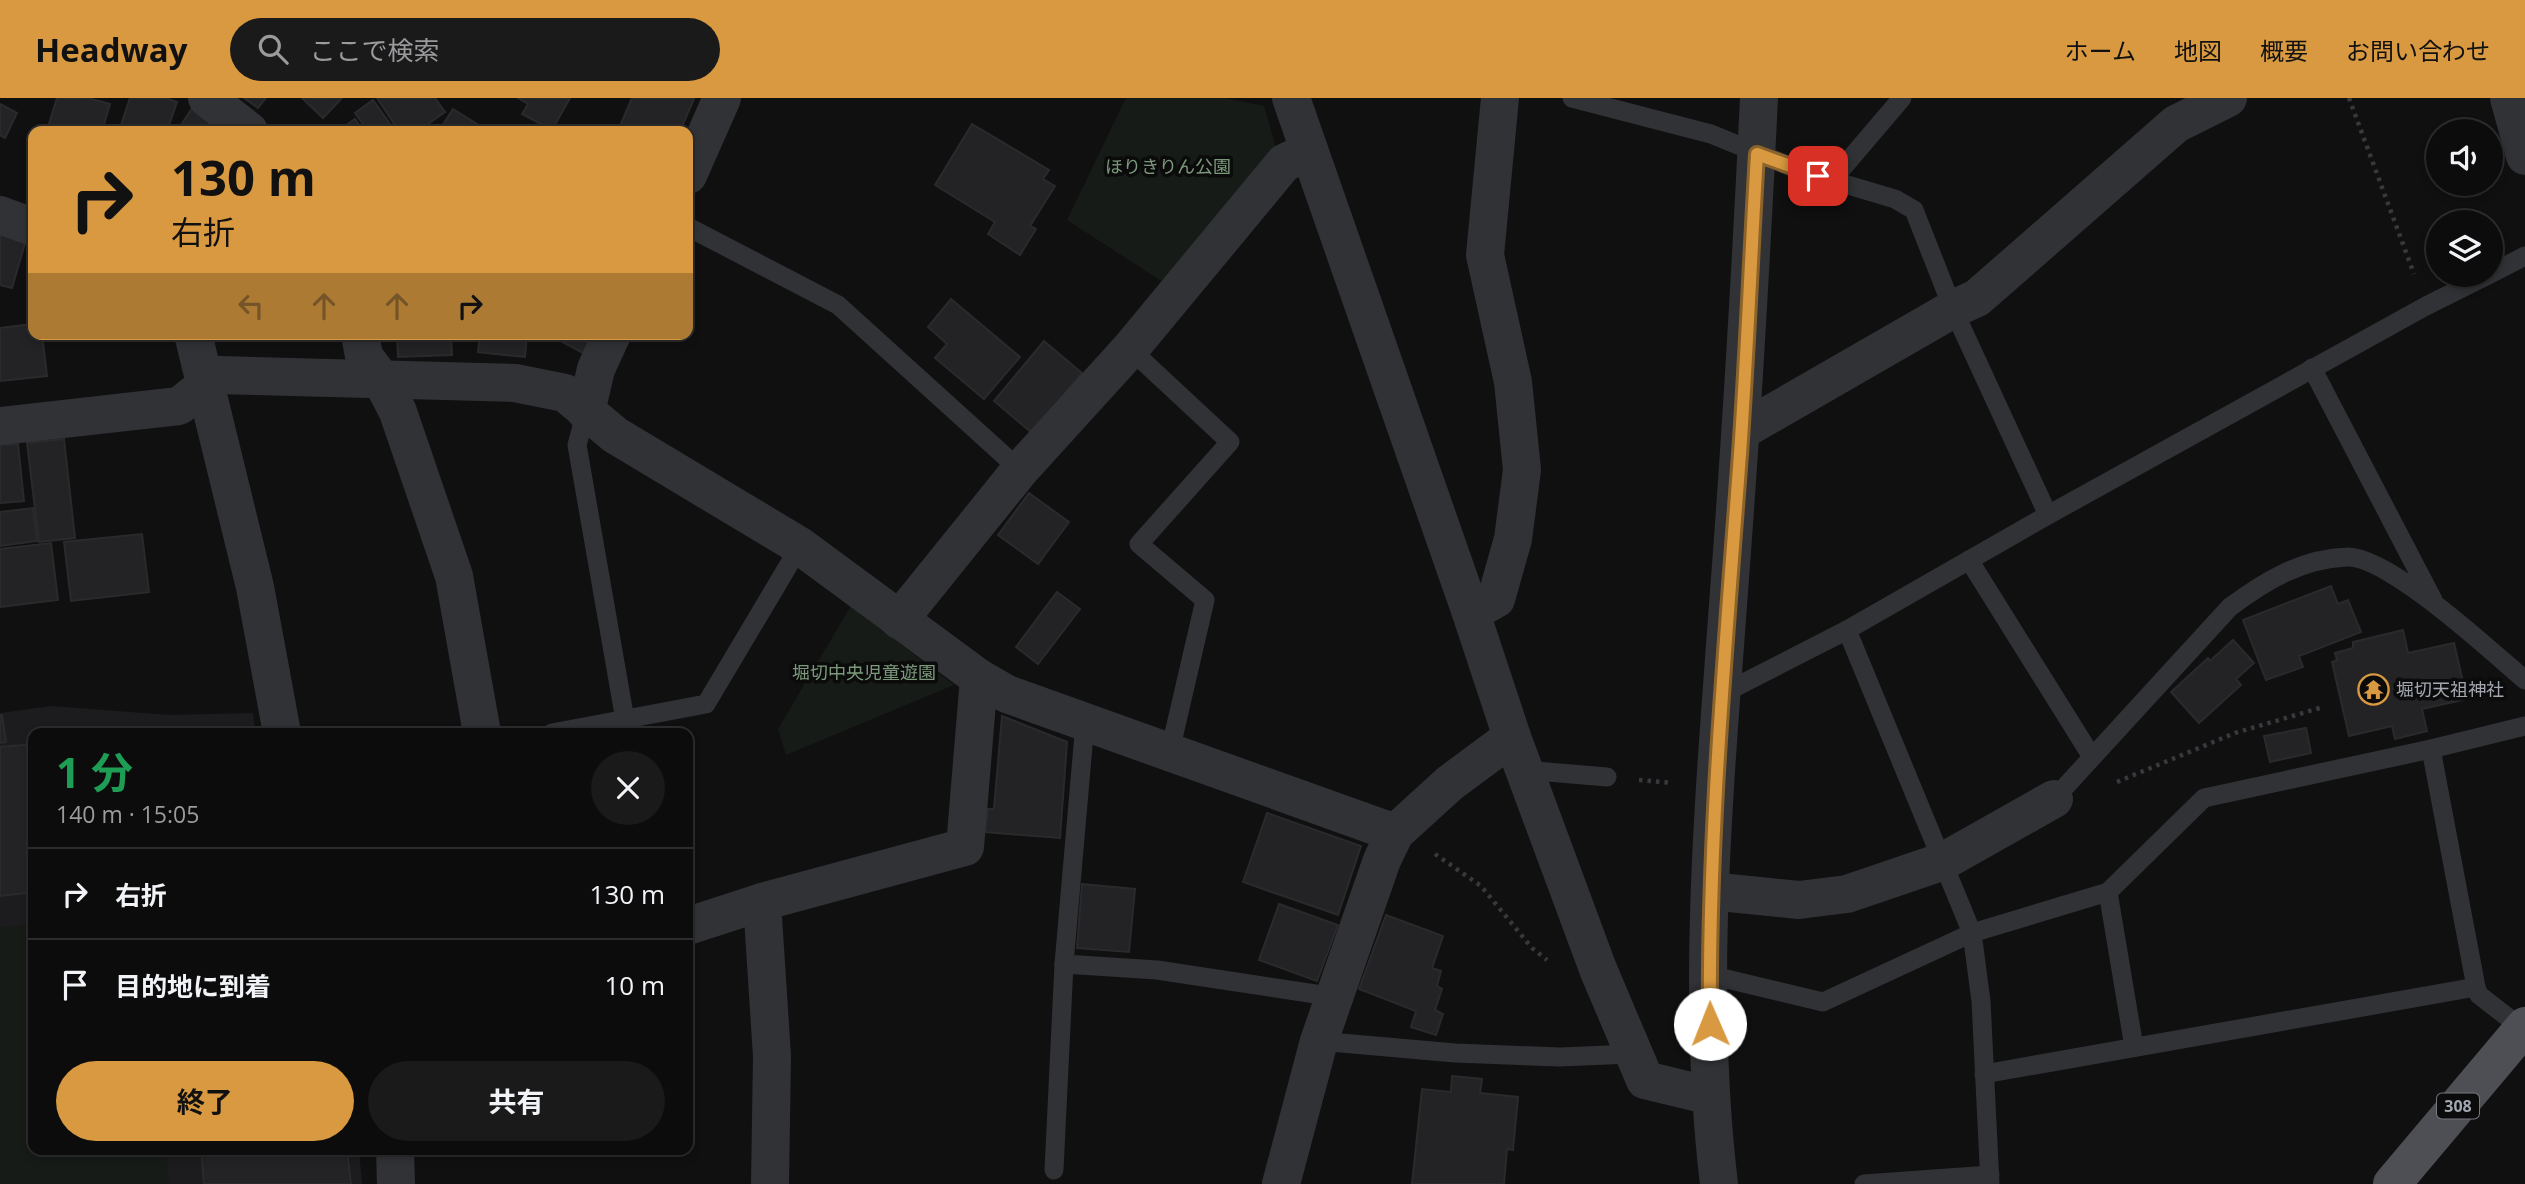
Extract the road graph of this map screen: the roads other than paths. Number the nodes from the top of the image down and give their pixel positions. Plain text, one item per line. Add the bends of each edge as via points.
1 (208, 98) edge
2 (722, 98) edge
3 (1291, 98) edge
4 (1500, 98) edge
5 (1572, 98) edge
6 (1759, 98) edge
7 (1902, 98) edge
8 (2228, 98) edge
9 (2510, 98) edge
10 (243, 126) edge
11 (1309, 151) junction
12 (1757, 154) junction
13 (2525, 156) edge
14 (693, 164) edge
15 (1833, 179) junction
16 (0, 215) edge
17 (28, 225) edge
18 (693, 230) edge
19 (2525, 256) edge
20 (2503, 267) edge
21 (2463, 287) edge
22 (1953, 309) junction
23 (194, 340) edge
24 (361, 340) edge
25 (609, 340) edge
26 (1130, 349) junction
27 (2312, 369) junction
28 (381, 379) junction
29 (204, 386) junction
30 (586, 412) junction
31 (0, 426) edge
32 (1741, 431) junction
33 (1020, 470) junction
34 (2048, 514) junction
35 (800, 546) junction
36 (1969, 560) junction
37 (2434, 603) junction
38 (1471, 613) junction
39 (900, 620) junction
40 (1847, 630) junction
41 (979, 678) junction
42 (2524, 678) edge
43 (1722, 694) junction
44 (625, 720) junction
45 (1085, 723) junction
46 (2525, 726) edge
47 (281, 728) edge
48 (481, 728) edge
49 (580, 728) edge
50 (2431, 749) junction
51 (1170, 751) junction
52 (1518, 753) junction
53 (2092, 757) junction
54 (1607, 777) dead end
55 (2054, 799) joint
56 (1395, 833) junction
57 (1944, 861) junction
58 (1710, 891) junction
59 (2108, 892) junction
60 (762, 902) junction
61 (693, 924) edge
62 (1972, 933) junction
63 (1064, 964) junction
64 (1710, 975) junction
65 (2476, 987) junction
66 (1335, 997) junction
67 (2524, 1027) edge
68 (1320, 1041) junction
69 (2134, 1047) junction
70 (1632, 1054) junction
71 (1984, 1074) junction
72 (1711, 1096) junction
73 (395, 1155) edge
74 (1054, 1170) dead end
75 (1990, 1179) edge
76 (396, 1184) edge
77 (770, 1184) edge
78 (1281, 1184) edge
79 (1719, 1184) edge
80 (1864, 1184) edge
81 (2392, 1184) edge

1 - 10 street
2 - 14 street
3 - 11 street
4 - 38 street via 1485,255 1513,382 1522,470 1513,540 1496,599
5 - 12 lane via 1711,134
6 - 12 street
7 - 15 lane
8 - 22 street via 2176,124 1977,298
9 - 13 street
11 - 26 street via 1284,163
11 - 38 street
12 - 15 lane
12 - 32 street
15 - 22 lane via 1914,210
16 - 17 street
18 - 33 lane via 838,305
19 - 20 lane
21 - 27 lane
22 - 32 street
22 - 34 lane
23 - 29 street
24 - 28 street via 363,356
25 - 30 street via 596,369
26 - 33 street
26 - 51 lane via 1230,442 1139,544 1205,600
27 - 34 lane
27 - 37 lane
28 - 29 street via 218,375
28 - 30 street via 515,383 565,393
28 - 48 street via 398,412 454,576
29 - 31 street via 178,406
29 - 47 street via 255,587
30 - 35 street via 615,435
30 - 44 lane via 577,445
32 - 43 street
33 - 39 street
34 - 36 lane
35 - 39 street
35 - 44 lane via 706,704
36 - 40 lane
36 - 53 lane
37 - 42 lane
37 - 53 lane via 2376,565 2348,556 2292,568 2230,607
38 - 52 street
39 - 41 street
40 - 43 lane
40 - 57 lane
41 - 45 street via 1007,694
41 - 60 street via 965,847
43 - 58 street
44 - 49 lane
45 - 51 street
45 - 63 lane
46 - 50 lane
50 - 59 lane via 2204,798
50 - 65 lane
51 - 56 street
52 - 54 lane
52 - 56 street via 1450,783
52 - 70 street
53 - 55 lane
55 - 57 street
56 - 66 street
57 - 58 street via 1847,894 1799,900
57 - 62 lane
58 - 64 street
59 - 62 lane
59 - 69 lane
60 - 61 street
60 - 77 street via 772,1056
62 - 64 lane via 1823,1002
62 - 71 lane
63 - 66 lane via 1157,970
63 - 74 lane
64 - 72 street
65 - 67 lane via 2479,995
65 - 69 lane
66 - 68 street
67 - 81 main road, 308
68 - 70 lane via 1455,1053
68 - 78 street
69 - 71 lane
70 - 72 street via 1645,1080
71 - 75 lane
72 - 79 street
73 - 76 street
75 - 80 lane

